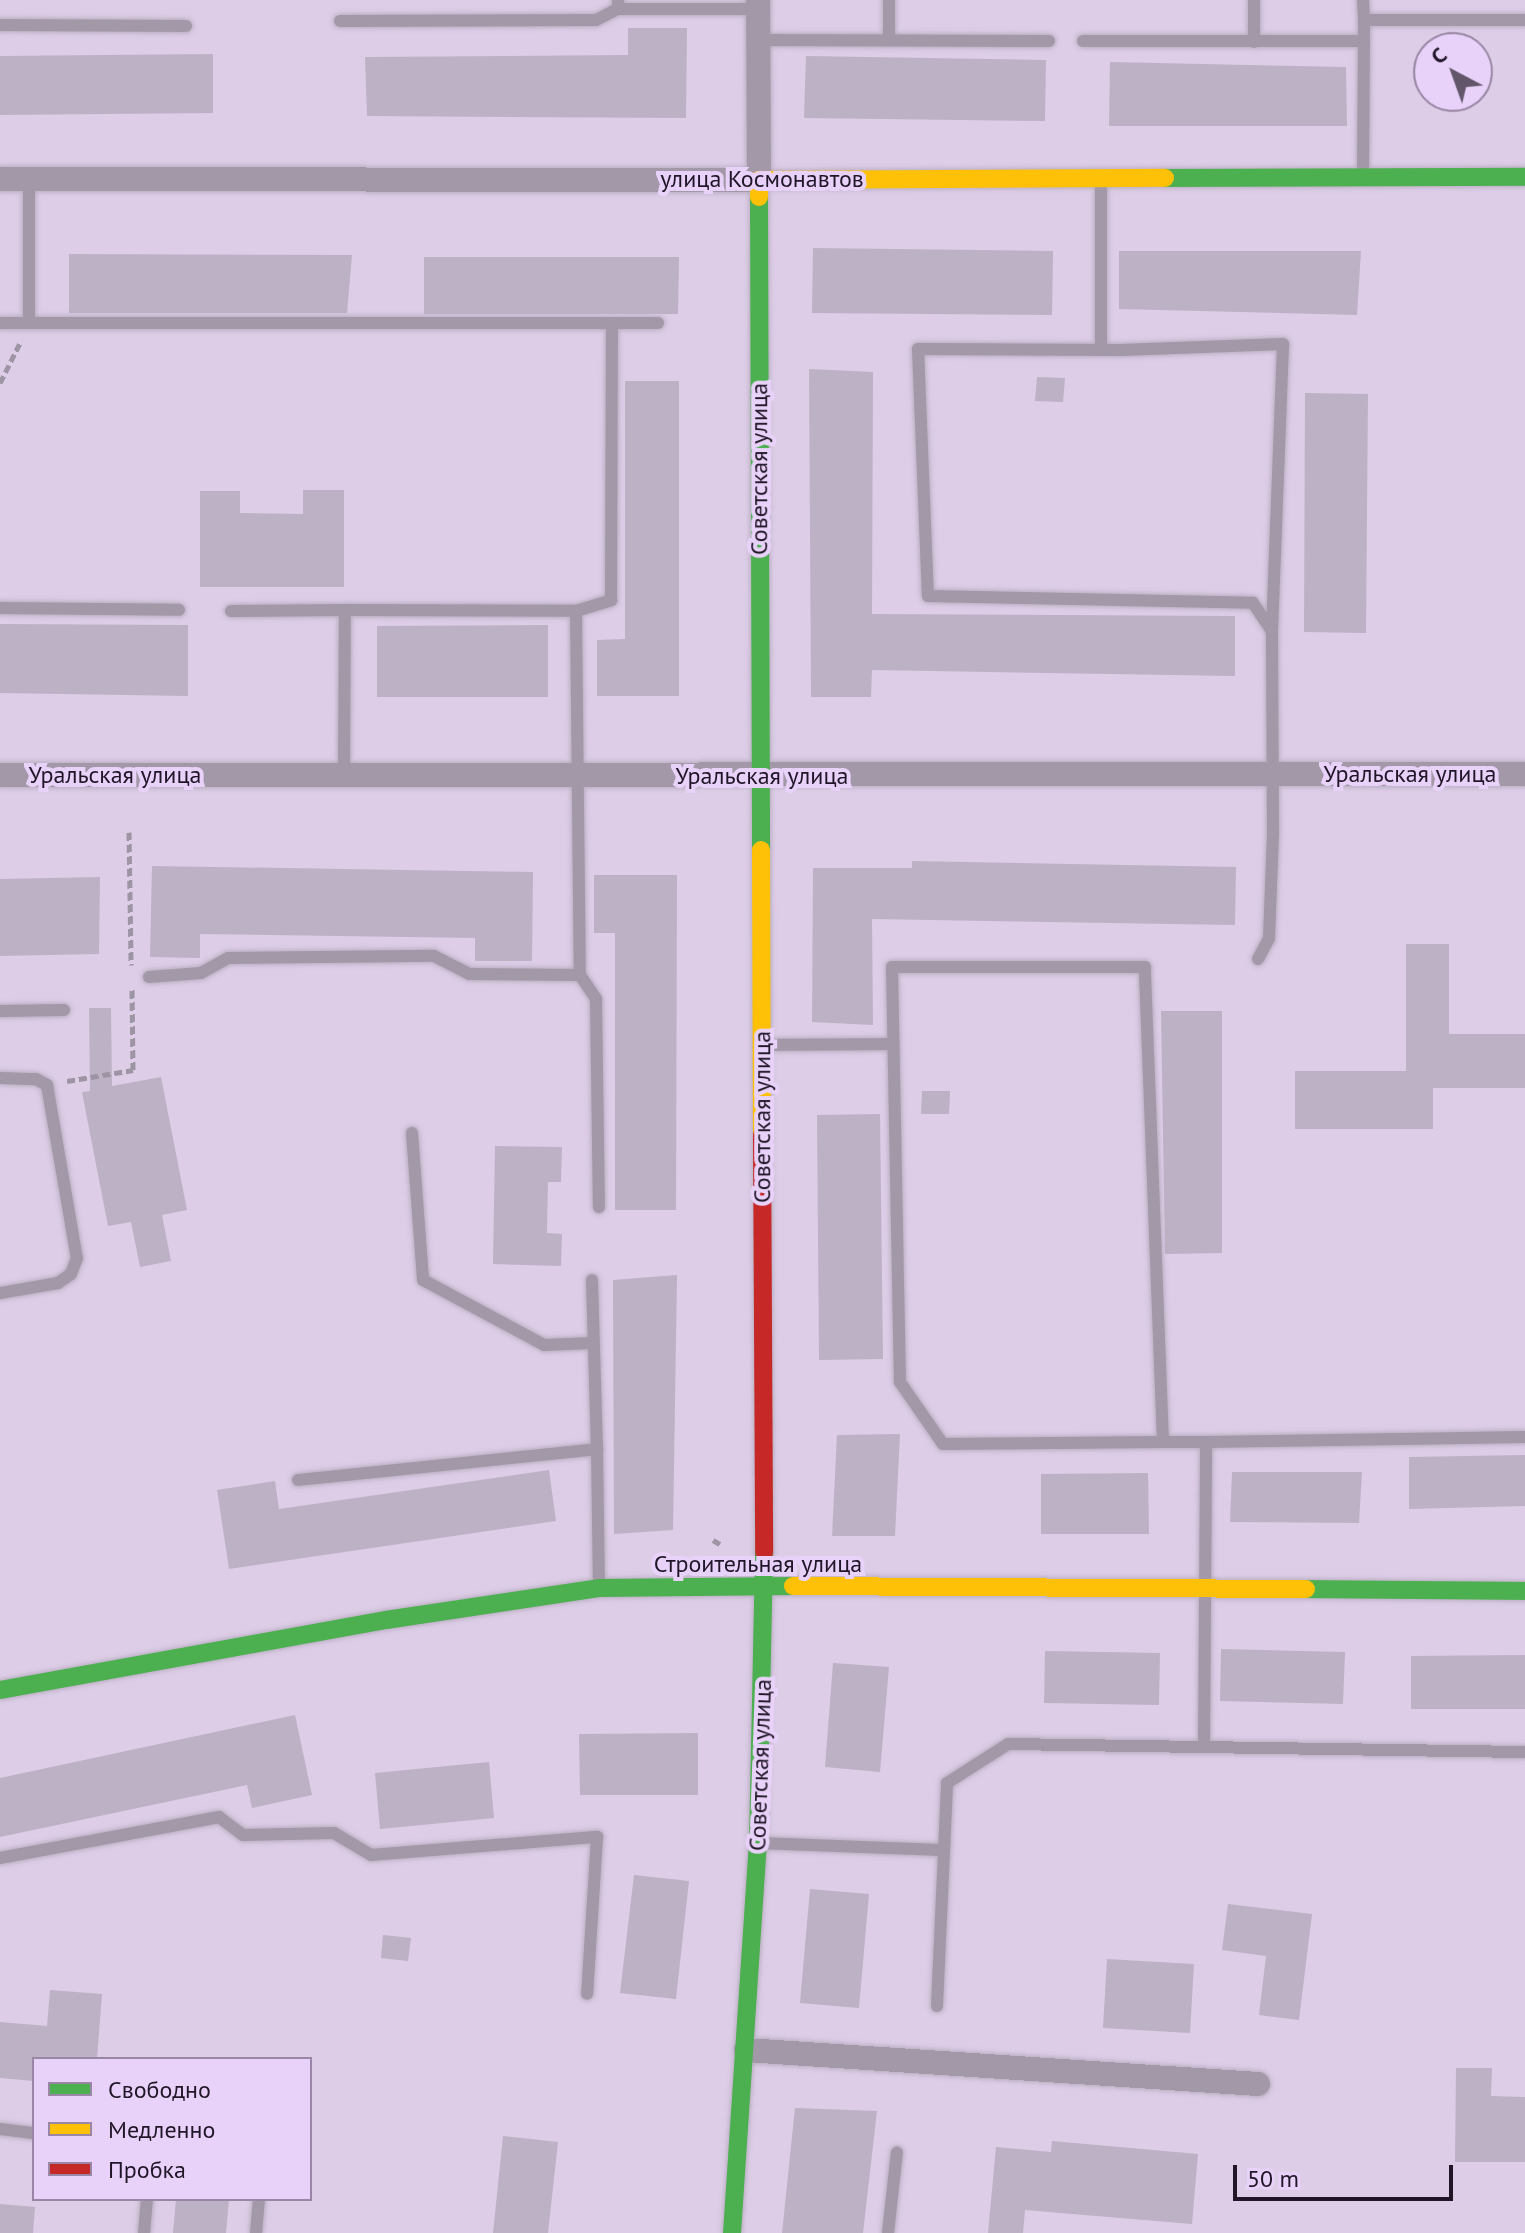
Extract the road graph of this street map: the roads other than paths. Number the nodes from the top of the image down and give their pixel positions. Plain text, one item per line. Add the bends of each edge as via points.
1 (889, 0) edge
2 (1254, 0) edge
3 (1363, 0) edge
4 (618, 5) edge
5 (758, 5) edge
6 (1364, 20) junction
7 (1525, 20) edge
8 (340, 21) dead end
9 (0, 25) edge
10 (186, 26) dead end
11 (889, 39) junction
12 (758, 40) junction
13 (1049, 41) dead end
14 (1083, 41) dead end
15 (1364, 41) junction
16 (1254, 42) junction
17 (1363, 177) junction
18 (1525, 177) edge
19 (1101, 178) junction
20 (0, 179) edge
21 (29, 179) junction
22 (759, 180) junction
23 (0, 323) edge
24 (29, 323) junction
25 (658, 323) dead end
26 (612, 324) junction
27 (1101, 350) junction
28 (0, 608) edge
29 (179, 610) dead end
30 (345, 610) junction
31 (231, 611) dead end
32 (576, 611) junction
33 (1272, 631) junction
34 (1272, 774) junction
35 (1525, 774) edge
36 (0, 775) edge
37 (344, 776) junction
38 (760, 776) junction
39 (579, 777) junction
40 (1258, 959) dead end
41 (580, 975) junction
42 (149, 977) dead end
43 (64, 1010) dead end
44 (0, 1011) edge
45 (892, 1044) junction
46 (762, 1045) junction
47 (0, 1078) edge
48 (412, 1133) dead end
49 (599, 1207) dead end
50 (592, 1280) dead end
51 (0, 1293) edge
52 (592, 1343) junction
53 (1525, 1437) edge
54 (1163, 1442) junction
55 (1206, 1442) junction
56 (597, 1449) junction
57 (298, 1480) dead end
58 (764, 1586) junction
59 (599, 1588) junction
60 (1205, 1590) junction
61 (1525, 1591) edge
62 (0, 1690) edge
63 (1204, 1747) junction
64 (1525, 1752) edge
65 (758, 1843) junction
66 (942, 1850) junction
67 (0, 1858) edge
68 (587, 1994) dead end
69 (937, 2006) dead end
70 (746, 2050) junction
71 (1258, 2084) dead end
72 (0, 2129) edge
73 (32, 2133) edge
74 (897, 2152) dead end
75 (147, 2201) edge
76 (259, 2201) edge
77 (144, 2233) edge
78 (256, 2233) edge
79 (732, 2233) edge
80 (888, 2233) edge

1 - 11 lane
2 - 16 lane
3 - 6 lane
4 - 5 lane
4 - 8 lane via 596,20
5 - 12 street, Советская улица
6 - 7 lane
6 - 15 lane
9 - 10 lane
11 - 12 lane
11 - 13 lane
12 - 22 street, Советская улица
14 - 16 lane
15 - 16 lane
15 - 17 lane
17 - 18 street, улица Космонавтов
17 - 19 street, улица Космонавтов
19 - 22 street, улица Космонавтов
19 - 27 lane
20 - 21 street, улица Космонавтов
21 - 22 street, улица Космонавтов
21 - 24 lane
22 - 38 street, Советская улица
23 - 24 lane
24 - 26 lane
25 - 26 lane
26 - 32 lane via 611,600
27 - 33 lane via 1283,344
27 - 33 lane via 918,349 928,596 1253,603
28 - 29 lane
30 - 31 lane
30 - 32 lane
30 - 37 lane
32 - 39 lane
33 - 34 lane
34 - 35 street, Уральская улица
34 - 38 street, Уральская улица
34 - 40 lane via 1269,938
36 - 37 street, Уральская улица
37 - 39 street, Уральская улица
38 - 39 street, Уральская улица
38 - 46 street, Советская улица
39 - 41 lane
41 - 42 lane via 469,974 434,956 228,958 201,973
41 - 49 lane via 596,999
43 - 44 lane
45 - 46 lane
45 - 54 lane via 900,1382 943,1444
45 - 54 lane via 892,967 1145,967
46 - 58 street, Советская улица
47 - 51 lane via 36,1079 47,1085 77,1258 71,1274 58,1283
48 - 52 lane via 423,1280 544,1345
50 - 52 lane
52 - 56 lane
53 - 55 lane
54 - 55 lane
55 - 60 lane
56 - 57 lane
56 - 59 lane
58 - 59 street, Строительная улица
58 - 60 street, Строительная улица
58 - 65 street, Советская улица
59 - 62 street, Строительная улица via 386,1620
60 - 61 street, Строительная улица
60 - 63 lane
63 - 64 lane
63 - 66 lane via 1008,1744 947,1783
65 - 66 lane
65 - 70 street, Советская улица
66 - 69 lane
67 - 68 lane via 219,1817 243,1835 334,1833 371,1855 597,1837
70 - 71 street
70 - 79 street, Советская улица
72 - 73 lane
74 - 80 lane
75 - 77 lane
76 - 78 lane

